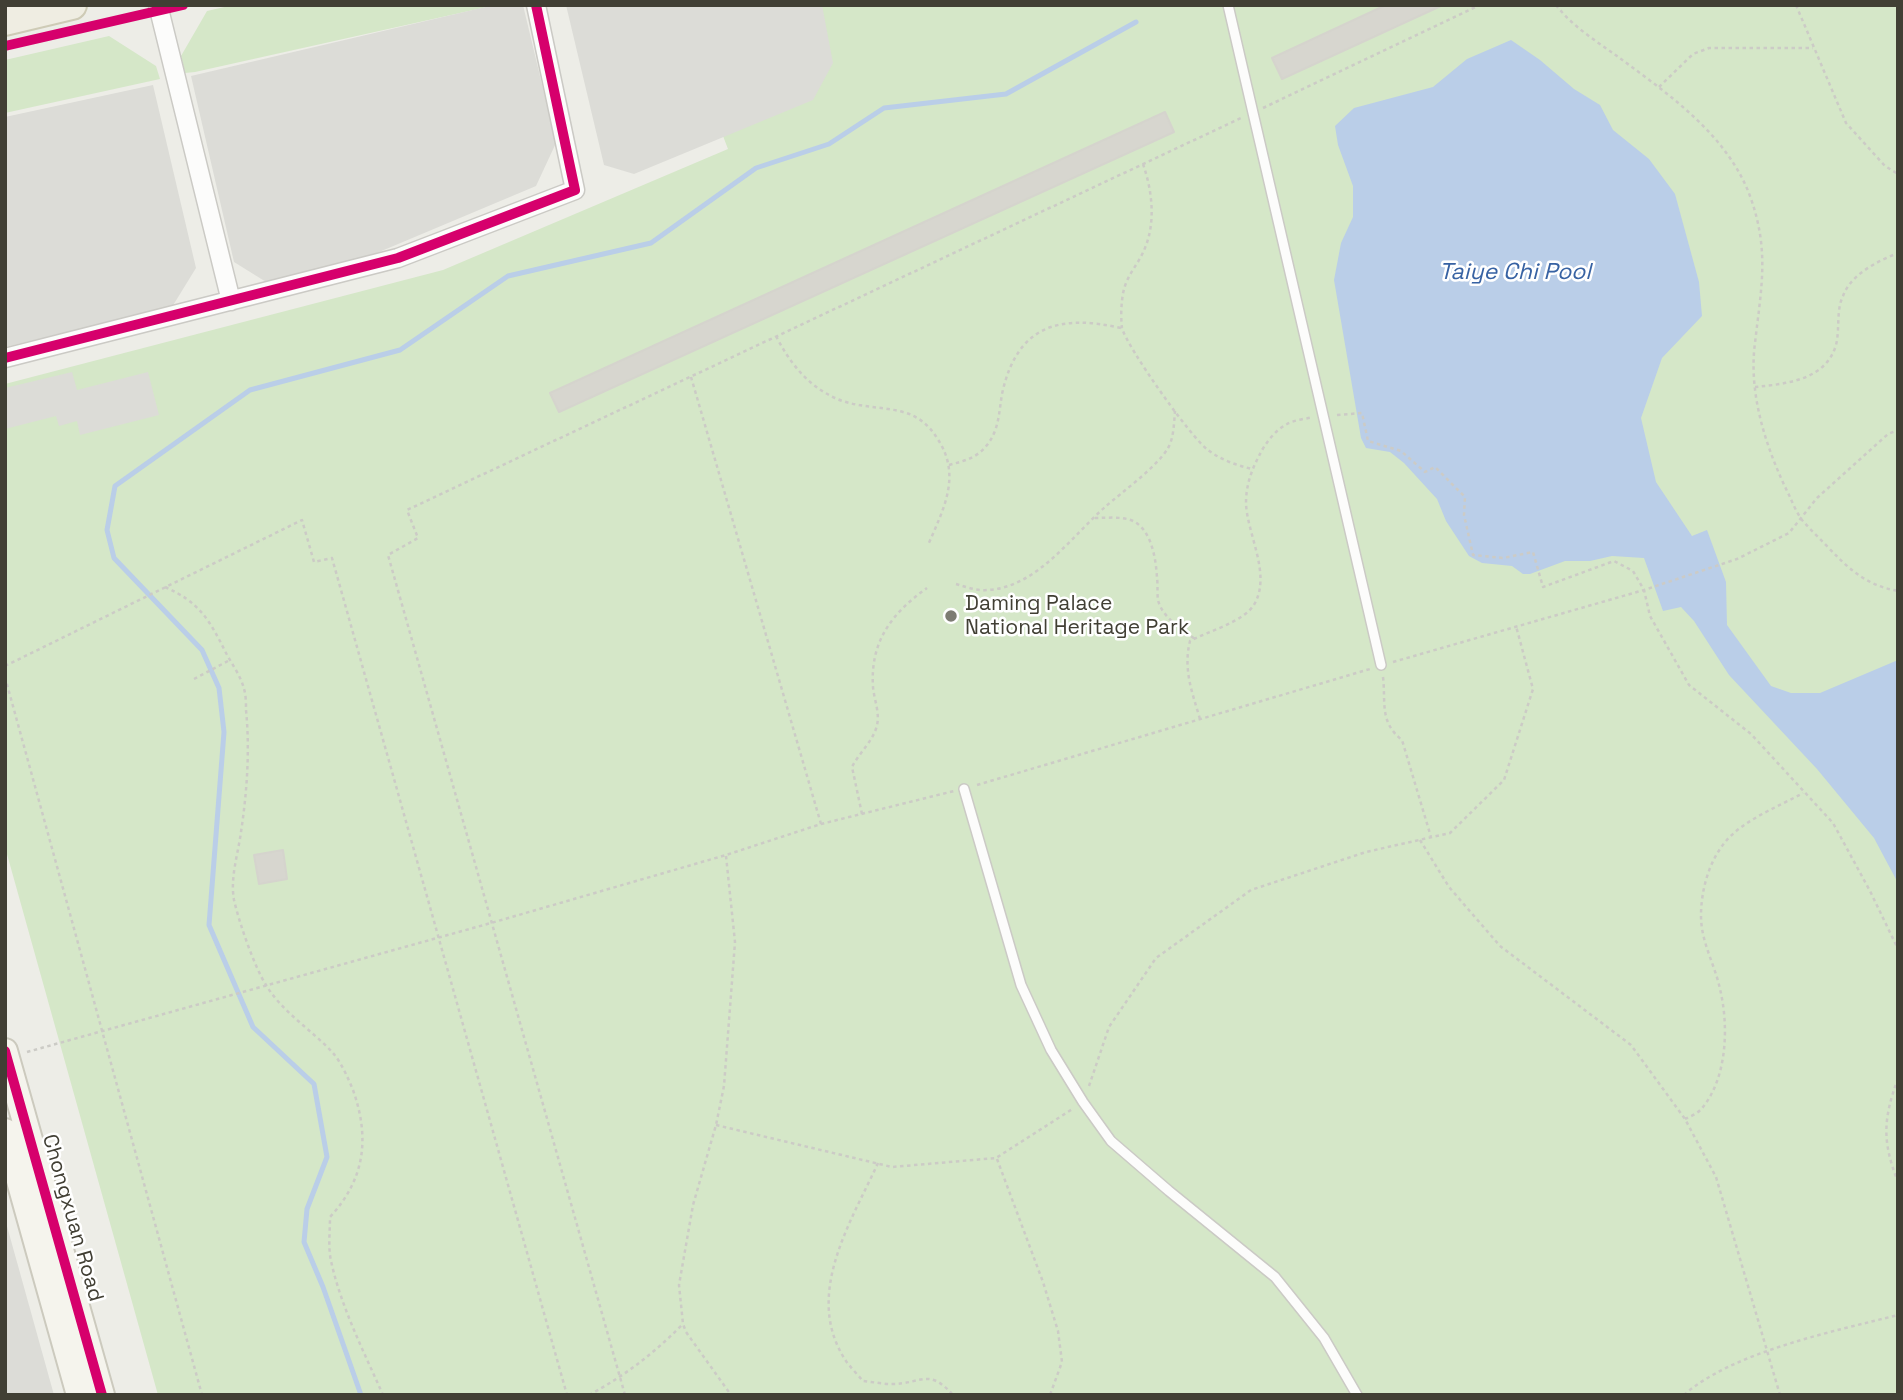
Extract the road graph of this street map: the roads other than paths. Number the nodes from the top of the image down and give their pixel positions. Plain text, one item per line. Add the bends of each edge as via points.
1 (72, 5) edge
2 (158, 5) edge
3 (536, 5) edge
4 (1228, 5) edge
5 (5, 21) edge
6 (232, 301) junction
7 (5, 358) edge
8 (1381, 666) road end
9 (964, 789) road end
10 (6, 1055) edge
11 (5, 1131) edge
12 (79, 1395) edge
13 (102, 1395) edge
14 (1357, 1395) edge

1 - 5 main road
2 - 6 street
3 - 6 street via 575,190 398,258
4 - 8 lane
6 - 7 street
9 - 14 lane via 1021,985 1051,1050 1083,1102 1111,1141 1275,1277 1324,1338
10 - 13 street, Chongxuan Road
11 - 12 street, Chongxuan Road

